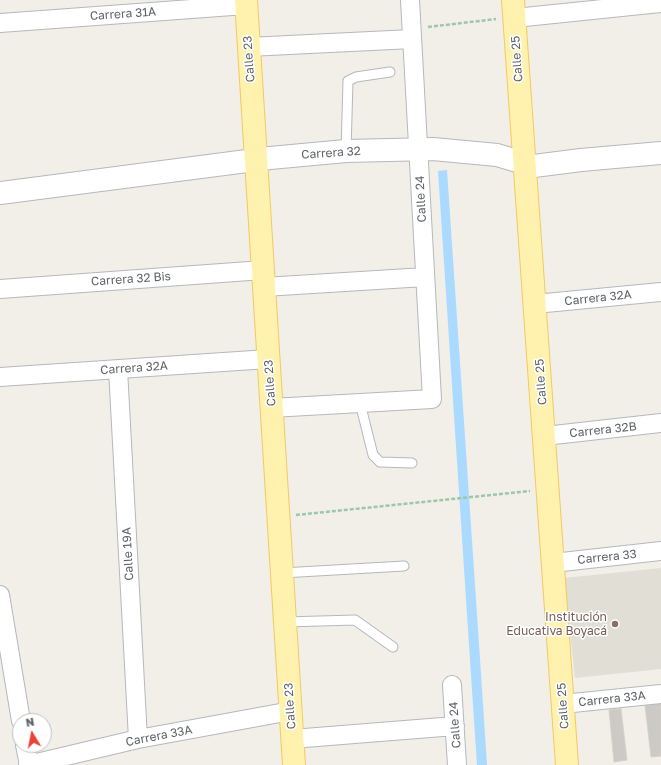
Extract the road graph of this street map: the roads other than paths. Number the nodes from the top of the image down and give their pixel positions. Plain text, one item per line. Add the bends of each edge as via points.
1 (410, 0) edge
2 (246, 2) edge
3 (642, 2) edge
4 (661, 3) edge
5 (514, 9) edge
6 (0, 23) edge
7 (412, 34) junction
8 (248, 47) junction
9 (390, 72) dead end
10 (426, 149) junction
11 (346, 151) junction
12 (661, 153) edge
13 (256, 160) junction
14 (524, 163) junction
15 (0, 193) edge
16 (425, 277) junction
17 (263, 278) junction
18 (0, 289) edge
19 (661, 292) edge
20 (535, 304) junction
21 (268, 359) junction
22 (118, 369) junction
23 (0, 377) edge
24 (360, 403) junction
25 (271, 408) junction
26 (661, 423) edge
27 (545, 436) junction
28 (412, 464) dead end
29 (661, 551) edge
30 (553, 563) junction
31 (404, 566) dead end
32 (282, 573) junction
33 (0, 595) edge
34 (285, 622) junction
35 (3, 632) edge
36 (392, 647) dead end
37 (452, 685) dead end
38 (661, 694) edge
39 (563, 704) junction
40 (291, 711) junction
41 (19, 713) edge
42 (455, 726) junction
43 (138, 739) junction
44 (292, 739) junction
45 (27, 753) edge
46 (29, 765) edge
47 (294, 765) edge
48 (458, 765) edge
49 (567, 765) edge

1 - 7 street, Calle 24
2 - 6 street, Carrera 31A
2 - 8 main road, Calle 23
3 - 4 street
3 - 5 street
5 - 14 main road, Calle 25
7 - 8 street
7 - 10 street, Calle 24
8 - 13 main road, Calle 23
9 - 11 lane via 356,77 348,81
10 - 11 street, Carrera 32
10 - 14 street, Carrera 32 via 497,155
10 - 16 street, Calle 24
11 - 13 street, Carrera 32
12 - 14 street, Carrera 32 via 534,166
13 - 15 street, Carrera 32
13 - 17 main road, Calle 23
14 - 20 main road, Calle 25
16 - 17 street, Carrera 32 Bis
16 - 24 street, Calle 24 via 432,399
17 - 18 street, Carrera 32 Bis
17 - 21 main road, Calle 23
19 - 20 street, Carrera 32A
20 - 27 main road, Calle 25
21 - 22 street, Carrera 32A
21 - 25 main road, Calle 23
22 - 23 street, Carrera 32A
22 - 43 street, Calle 19A
24 - 25 street
24 - 28 lane via 373,455 380,462
25 - 32 main road, Calle 23
26 - 27 street, Carrera 32B
27 - 30 main road, Calle 25
29 - 30 street, Carrera 33
30 - 39 main road, Calle 25
31 - 32 lane
32 - 34 main road, Calle 23
33 - 35 street
34 - 36 lane via 355,620
34 - 40 main road, Calle 23
35 - 41 street
37 - 42 street, Calle 24
38 - 39 street, Carrera 33A
39 - 49 main road, Calle 25
40 - 43 street, Carrera 33A
40 - 44 main road, Calle 23
42 - 44 street
42 - 48 street, Calle 24
43 - 46 street, Carrera 33A
44 - 47 main road, Calle 23
45 - 46 street

